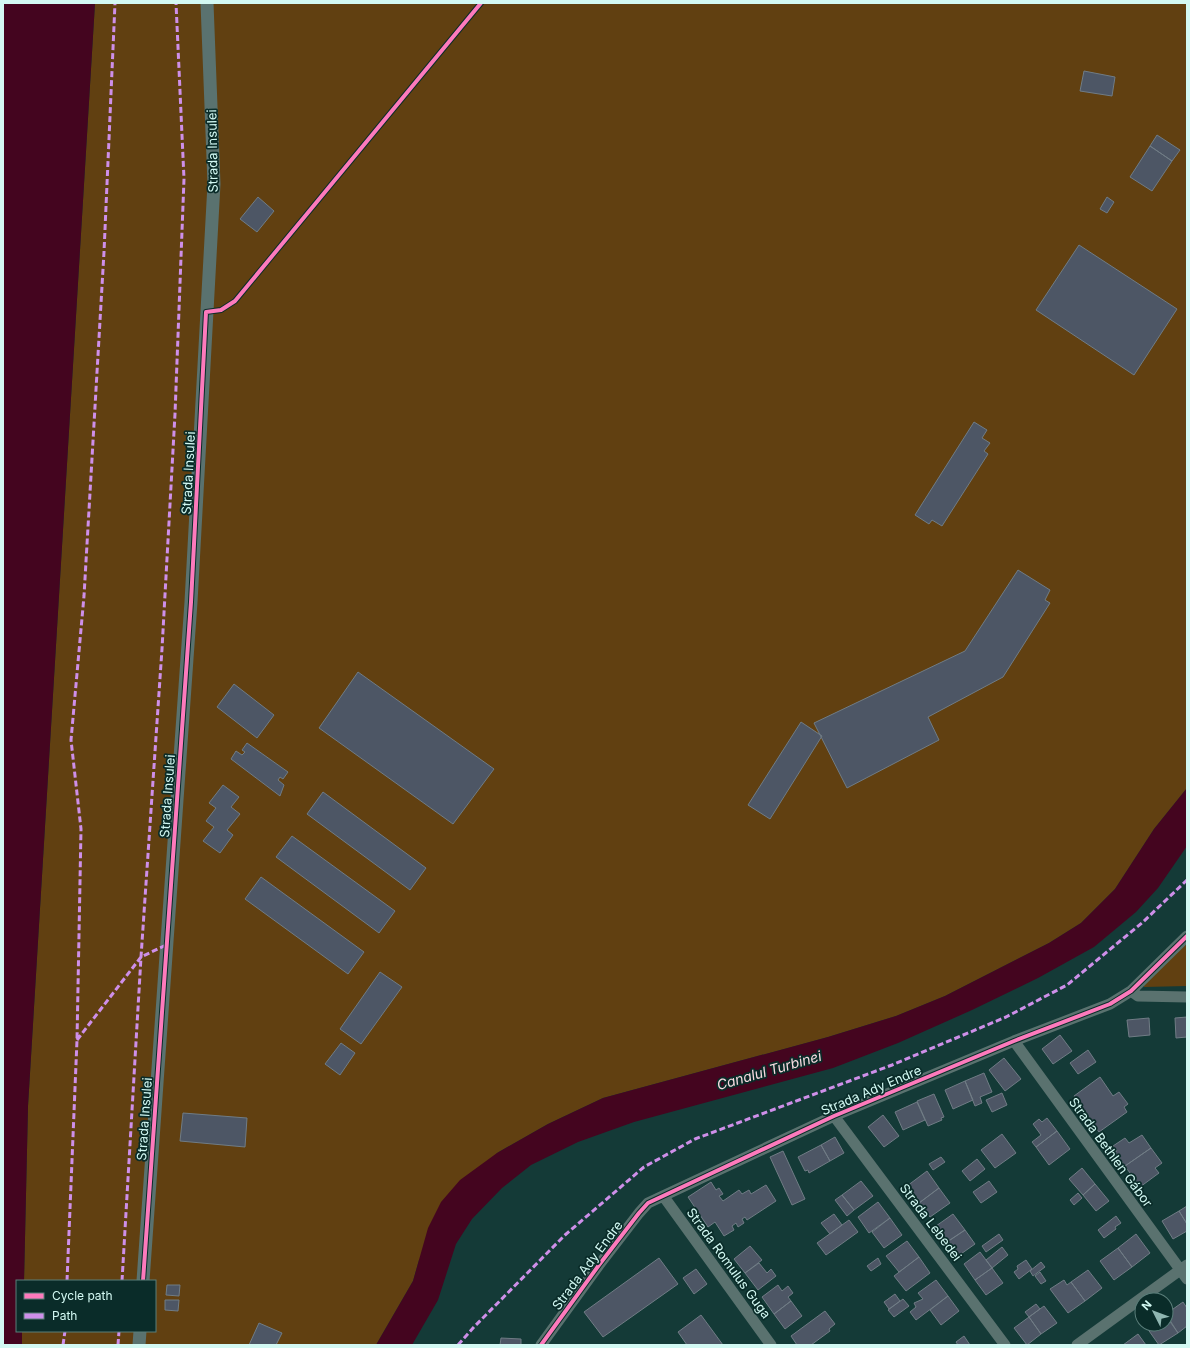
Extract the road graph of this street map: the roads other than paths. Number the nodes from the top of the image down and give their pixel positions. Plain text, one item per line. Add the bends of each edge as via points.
1 (207, 3) edge
2 (1187, 936) edge
3 (1131, 991) junction
4 (1187, 998) edge
5 (1014, 1041) junction
6 (834, 1116) junction
7 (664, 1197) junction
8 (1183, 1267) edge
9 (1187, 1279) edge
10 (143, 1280) edge
11 (140, 1332) edge
12 (139, 1345) edge
13 (541, 1345) edge
14 (771, 1345) edge
15 (1005, 1345) edge
16 (1076, 1345) edge

1 - 10 street, Strada Insulei via 214,184 191,602
2 - 3 street, Strada Ady Endre
3 - 4 street via 1138,996
3 - 5 street, Strada Ady Endre via 1110,1004
5 - 6 street, Strada Ady Endre
5 - 8 street, Strada Bethlen Gábor
6 - 7 street, Strada Ady Endre
6 - 15 street, Strada Lebedei
7 - 13 street, Strada Ady Endre via 648,1204 639,1213
7 - 14 street, Strada Romulus Guga
8 - 9 street, Strada Bethlen Gábor
8 - 16 street
11 - 12 street

